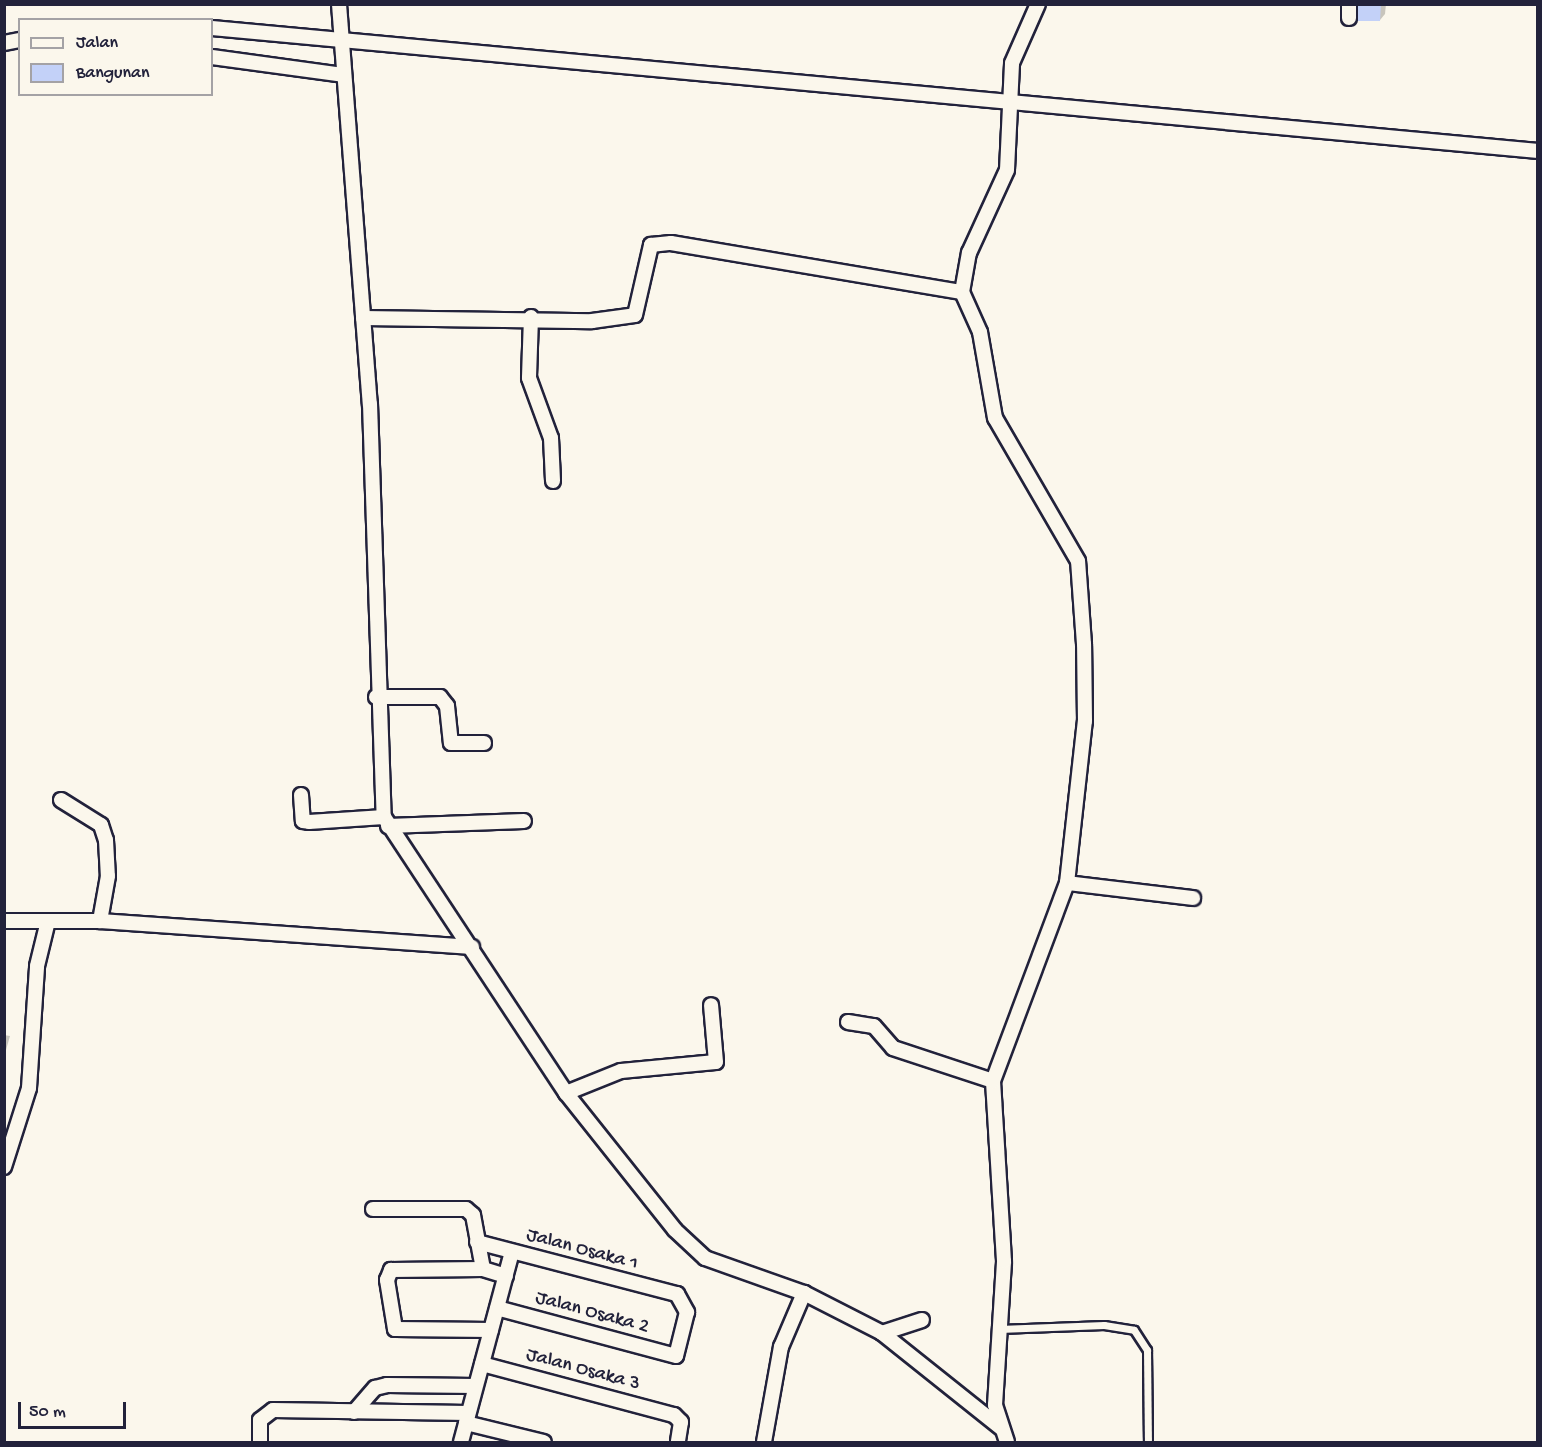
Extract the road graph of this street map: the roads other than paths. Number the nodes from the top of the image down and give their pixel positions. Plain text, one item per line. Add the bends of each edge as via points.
1 (339, 4) edge
2 (1038, 4) edge
3 (213, 28) edge
4 (341, 38) junction
5 (213, 57) edge
6 (343, 75) junction
7 (1010, 104) junction
8 (1538, 151) edge
9 (962, 292) junction
10 (531, 317) junction
11 (363, 318) junction
12 (553, 481) dead end
13 (376, 697) junction
14 (484, 743) dead end
15 (301, 795) dead end
16 (61, 800) dead end
17 (386, 821) junction
18 (524, 821) dead end
19 (1067, 883) junction
20 (1193, 897) dead end
21 (4, 921) edge
22 (48, 921) junction
23 (100, 921) junction
24 (472, 947) junction
25 (711, 1005) dead end
26 (848, 1022) dead end
27 (993, 1081) junction
28 (566, 1093) junction
29 (4, 1167) edge
30 (373, 1209) dead end
31 (477, 1242) junction
32 (512, 1252) junction
33 (483, 1269) junction
34 (506, 1276) junction
35 (804, 1293) junction
36 (497, 1308) junction
37 (922, 1320) dead end
38 (996, 1329) junction
39 (490, 1330) junction
40 (882, 1333) junction
41 (676, 1356) joint
42 (482, 1364) junction
43 (475, 1386) junction
44 (354, 1412) junction
45 (467, 1418) junction
46 (1001, 1428) junction
47 (260, 1443) edge
48 (461, 1443) edge
49 (544, 1443) edge
50 (678, 1443) edge
51 (764, 1443) edge
52 (1007, 1443) edge
53 (1148, 1443) edge

1 - 4 street
2 - 7 street via 1012,63
3 - 4 street
4 - 6 street
4 - 7 street
5 - 6 street
6 - 11 street
7 - 8 street
7 - 9 street via 1007,170 969,253
9 - 10 street via 671,243 651,245 635,315 591,321
9 - 19 street via 980,332 995,418 1078,561 1085,721
10 - 11 street
10 - 12 street via 529,378 551,438
11 - 13 street
13 - 14 street via 440,697 447,706 451,743
13 - 17 street
15 - 17 street via 301,813 309,822
16 - 23 street via 101,825 106,840 108,876
17 - 18 street
17 - 24 street
19 - 20 street
19 - 27 street
21 - 22 street
22 - 23 street
22 - 29 street via 37,966 29,1088
23 - 24 street via 251,935
24 - 28 street
25 - 28 street via 716,1062 621,1071
26 - 27 street via 874,1026 893,1048
27 - 38 street via 1003,1191
28 - 35 street via 668,1221 705,1258
30 - 31 street via 466,1209 473,1215
31 - 32 street, Jalan Osaka 1
31 - 33 street
32 - 34 street
32 - 41 street, Jalan Osaka 1 via 677,1294 687,1312
33 - 34 street
33 - 39 street via 391,1270 387,1280 395,1329
34 - 36 street
35 - 40 street
35 - 51 street via 781,1347
36 - 39 street
36 - 41 street, Jalan Osaka 2
37 - 40 street
38 - 46 street via 994,1405
38 - 53 lane via 1104,1325 1134,1330 1147,1350
39 - 42 street
40 - 46 street
42 - 43 street
42 - 50 street, Jalan Osaka 3 via 674,1415 681,1422
43 - 44 street via 387,1385 375,1388
43 - 45 street
44 - 45 street
44 - 47 street via 273,1410 260,1420
45 - 48 street
45 - 49 street
46 - 52 street

